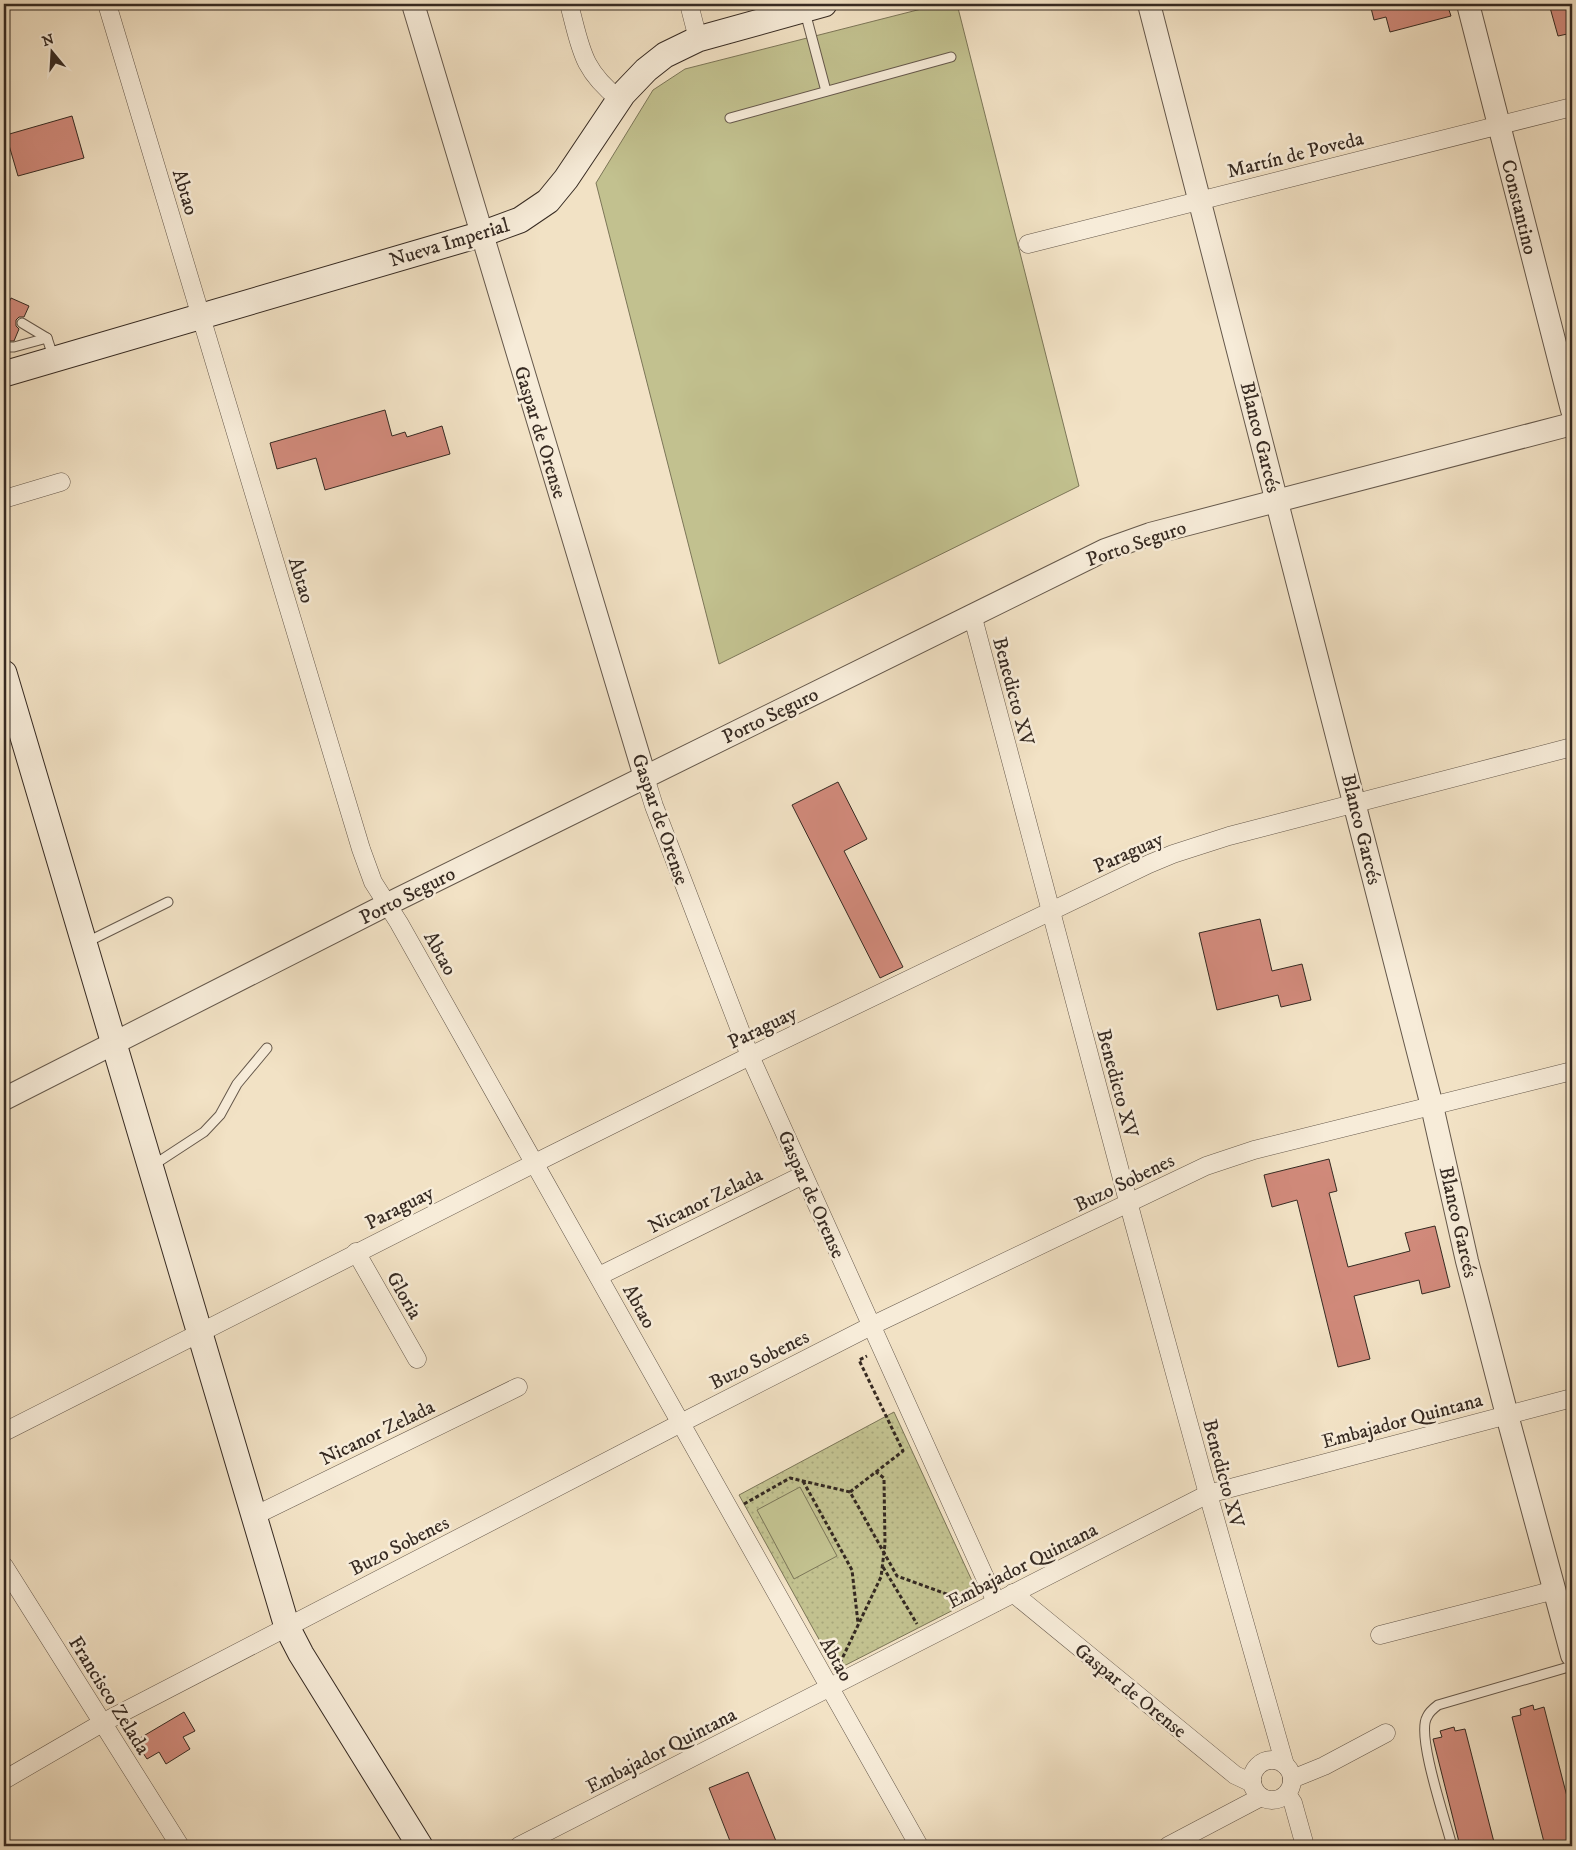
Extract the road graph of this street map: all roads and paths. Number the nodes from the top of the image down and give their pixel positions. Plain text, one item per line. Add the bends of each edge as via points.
1 (107, 4) edge
2 (413, 4) edge
3 (569, 4) edge
4 (689, 4) edge
5 (1149, 4) edge
6 (1468, 4) edge
7 (810, 5) edge
8 (698, 39) junction
9 (951, 57) dead end
10 (826, 91) junction
11 (619, 99) junction
12 (1572, 107) edge
13 (730, 118) dead end
14 (1499, 125) junction
15 (1200, 200) junction
16 (482, 234) junction
17 (1028, 244) dead end
18 (201, 316) junction
19 (22, 323) dead end
20 (4, 347) edge
21 (50, 348) junction
22 (4, 374) edge
23 (1572, 410) edge
24 (1572, 424) edge
25 (60, 482) dead end
26 (4, 499) edge
27 (1277, 500) junction
28 (972, 614) junction
29 (4, 673) edge
30 (1572, 747) edge
31 (645, 777) junction
32 (1355, 802) junction
33 (168, 902) dead end
34 (388, 904) junction
35 (1050, 911) junction
36 (84, 944) junction
37 (114, 1044) junction
38 (267, 1048) dead end
39 (750, 1056) junction
40 (1572, 1070) edge
41 (4, 1099) edge
42 (1432, 1106) junction
43 (534, 1163) junction
44 (150, 1167) junction
45 (803, 1175) junction
46 (1128, 1203) junction
47 (356, 1252) junction
48 (599, 1276) junction
49 (871, 1326) junction
50 (198, 1332) junction
51 (882, 1349) junction
52 (417, 1359) dead end
53 (518, 1387) dead end
54 (1572, 1398) edge
55 (1506, 1415) junction
56 (681, 1423) junction
57 (4, 1432) edge
58 (876, 1472) junction
59 (803, 1481) junction
60 (850, 1492) junction
61 (1208, 1494) junction
62 (731, 1512) junction
63 (254, 1516) junction
64 (884, 1554) junction
65 (4, 1566) edge
66 (882, 1566) junction
67 (1555, 1590) junction
68 (1013, 1594) junction
69 (988, 1606) junction
70 (858, 1624) junction
71 (287, 1627) junction
72 (921, 1630) dead end
73 (1380, 1635) dead end
74 (1572, 1655) edge
75 (1572, 1666) edge
76 (835, 1685) junction
77 (102, 1723) junction
78 (1276, 1734) junction
79 (1386, 1734) dead end
80 (1264, 1762) junction
81 (1288, 1779) junction
82 (4, 1780) edge
83 (1257, 1790) junction
84 (180, 1846) edge
85 (420, 1846) edge
86 (519, 1846) edge
87 (919, 1846) edge
88 (1168, 1846) edge
89 (1305, 1846) edge
90 (1452, 1846) edge

1 - 18 street, Abtao
2 - 16 street, Gaspar de Orense
3 - 11 street via 588,68
4 - 8 street
5 - 15 street, Blanco Garcés
6 - 14 street, Constantino
7 - 8 main road, Nueva Imperial
7 - 10 lane
8 - 11 main road, Nueva Imperial via 656,62
9 - 10 lane
10 - 13 lane
11 - 16 main road, Nueva Imperial via 548,201 520,220
12 - 14 street, Martín de Poveda
14 - 15 street, Martín de Poveda
14 - 23 street, Constantino
15 - 17 street, Martín de Poveda
15 - 27 street, Blanco Garcés
16 - 18 main road, Nueva Imperial
16 - 31 street, Gaspar de Orense
18 - 21 main road, Nueva Imperial
18 - 34 street, Abtao via 361,849 373,882
19 - 21 lane
20 - 21 lane
21 - 22 main road, Nueva Imperial
24 - 27 street, Porto Seguro
25 - 26 street
27 - 28 street, Porto Seguro via 1119,544
27 - 32 street, Blanco Garcés
28 - 31 street, Porto Seguro
28 - 35 street, Benedicto XV
29 - 36 main road
30 - 32 street, Paraguay
31 - 34 street, Porto Seguro
31 - 39 street, Gaspar de Orense
32 - 35 street, Paraguay via 1191,847
32 - 42 street, Blanco Garcés
33 - 36 lane
34 - 37 street, Porto Seguro
34 - 43 street, Abtao
35 - 39 street, Paraguay
35 - 46 street, Benedicto XV
36 - 37 main road
37 - 41 street, Porto Seguro
37 - 44 main road
38 - 44 lane via 238,1084 220,1116 204,1132
39 - 43 street, Paraguay
39 - 45 street, Gaspar de Orense
40 - 42 street, Buzo Sobenes
42 - 46 street, Buzo Sobenes via 1238,1154
42 - 55 street, Blanco Garcés
43 - 47 street, Paraguay
43 - 48 street, Abtao
44 - 50 main road
45 - 48 street, Nicanor Zelada
45 - 49 street, Gaspar de Orense
46 - 49 street, Buzo Sobenes
46 - 61 street, Benedicto XV
47 - 50 street, Paraguay
47 - 52 street, Gloria
48 - 56 street, Abtao
49 - 51 street, Gaspar de Orense
49 - 56 street, Buzo Sobenes
50 - 57 street, Paraguay
50 - 63 main road
51 - 58 path via 859,1360 903,1450
51 - 69 street, Gaspar de Orense
53 - 63 street, Nicanor Zelada
54 - 55 street, Embajador Quintana
55 - 61 street, Embajador Quintana
55 - 67 street, Blanco Garcés
56 - 62 street, Abtao
56 - 71 street, Buzo Sobenes
58 - 60 path
58 - 64 path via 884,1478
59 - 60 path
59 - 62 path via 790,1478
59 - 70 path via 852,1570
60 - 64 path
61 - 68 street, Embajador Quintana
61 - 78 street, Benedicto XV
62 - 76 street, Abtao
63 - 71 main road
64 - 66 path
64 - 69 path via 897,1576 969,1602 971,1606
65 - 77 street, Francisco Zelada
66 - 70 path via 881,1577
66 - 72 path
67 - 73 street
67 - 74 street, Blanco Garcés
68 - 69 street, Embajador Quintana
68 - 83 street, Gaspar de Orense
69 - 76 street, Embajador Quintana
70 - 76 path via 836,1670
71 - 77 street, Buzo Sobenes
71 - 85 main road
75 - 90 lane via 1438,1705 1426,1717 1426,1749
76 - 86 street, Embajador Quintana
76 - 87 street, Abtao
77 - 82 street, Buzo Sobenes
77 - 84 street, Francisco Zelada
78 - 80 street
78 - 81 street, Benedicto XV
79 - 81 street via 1324,1766
80 - 81 street via 1275,1760
80 - 83 street via 1254,1773
81 - 83 street via 1275,1800
81 - 89 street, Benedicto XV
83 - 88 street

